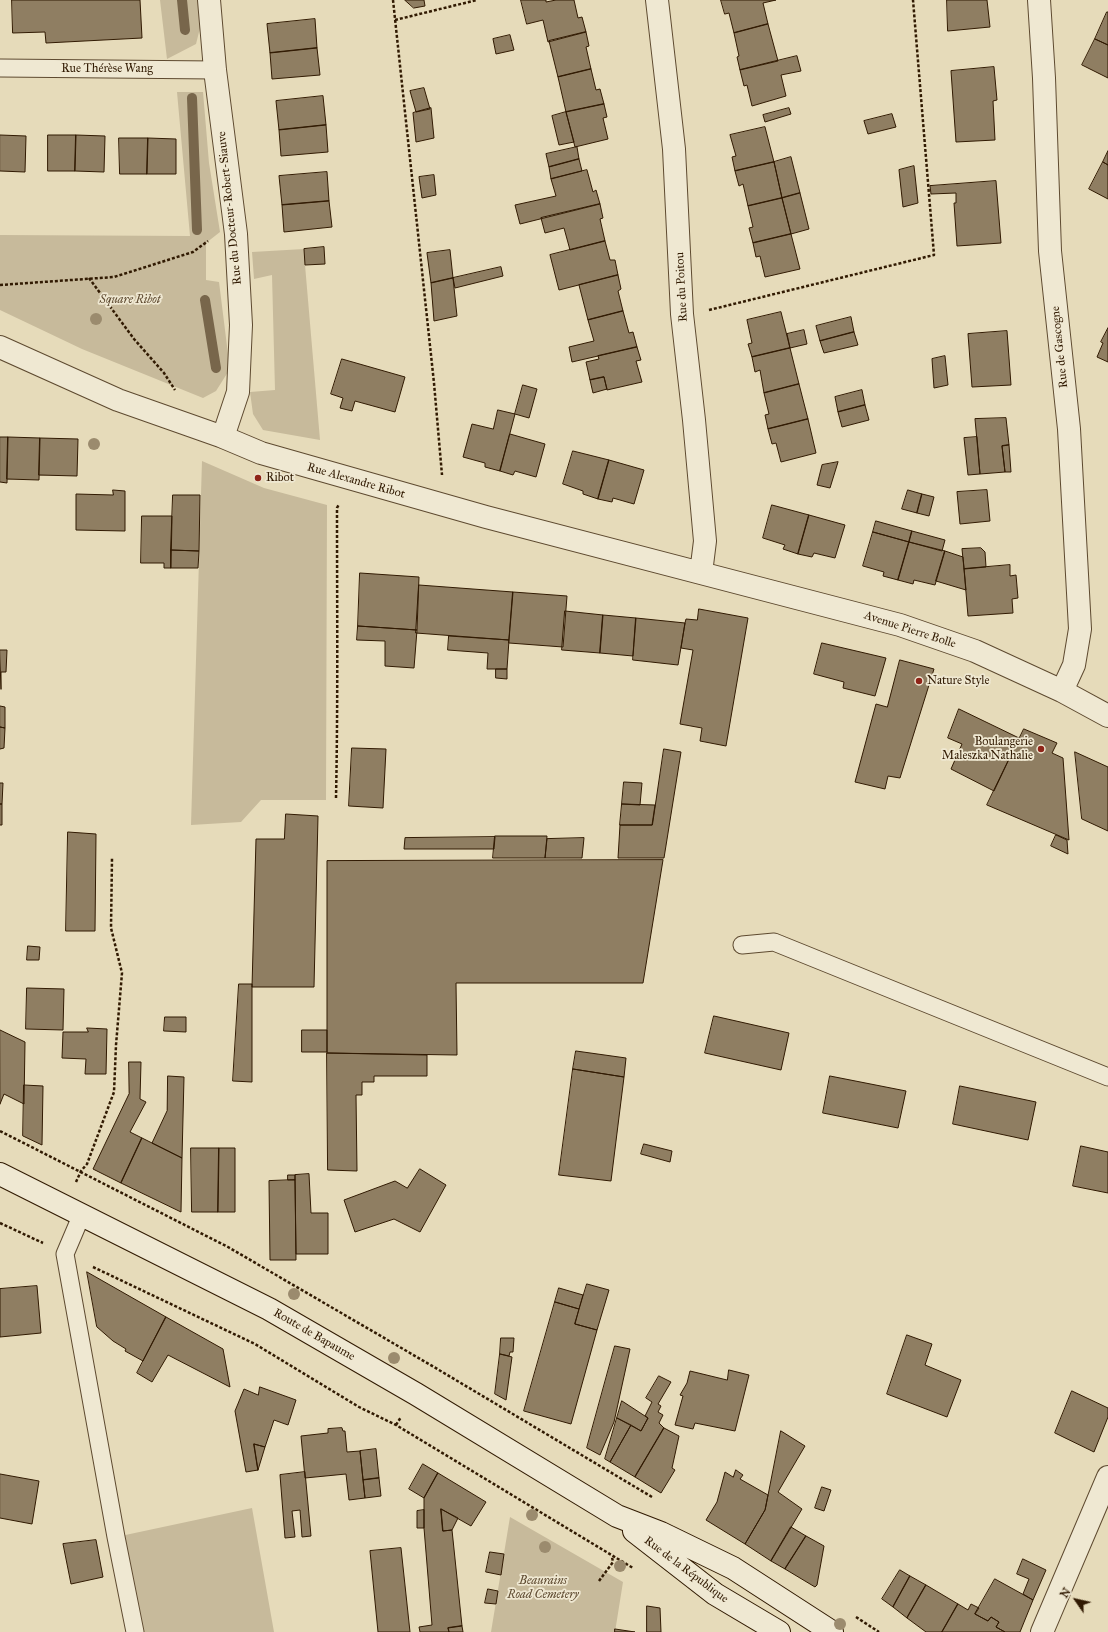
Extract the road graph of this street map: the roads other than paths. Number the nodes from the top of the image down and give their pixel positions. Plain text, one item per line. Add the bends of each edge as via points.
1 (209, 0) edge
2 (658, 0) edge
3 (1039, 0) edge
4 (1051, 0) edge
5 (1041, 23) junction
6 (0, 68) edge
7 (215, 70) junction
8 (0, 347) edge
9 (223, 438) junction
10 (701, 573) junction
11 (1062, 691) junction
12 (1108, 716) edge
13 (742, 945) dead end
14 (1108, 1078) edge
15 (0, 1174) edge
16 (73, 1210) junction
17 (1108, 1477) edge
18 (617, 1516) junction
19 (135, 1632) edge
20 (779, 1632) edge
21 (832, 1632) edge
22 (1042, 1632) edge

1 - 7 street, Rue du Docteur-Robert-Siauve
2 - 10 street, Rue du Poitou via 674,149 682,314 705,541
3 - 5 street, Rue de Gascogne
4 - 5 street
5 - 11 street, Rue de Gascogne via 1050,251 1069,429 1080,629 1074,665
6 - 7 lane, Rue Thérèse Wang
7 - 9 street, Rue du Docteur-Robert-Siauve via 236,234 241,326 238,392
8 - 9 street, Rue Alexandre Ribot via 118,400
9 - 10 street, Rue Alexandre Ribot via 261,454 347,479
10 - 11 street, Avenue Pierre Bolle via 900,625 975,651
11 - 12 street, Avenue Pierre Bolle
13 - 14 lane via 774,942
15 - 16 street, Route de Bapaume
16 - 18 street, Route de Bapaume via 275,1313 416,1394
16 - 19 lane via 66,1254
17 - 22 street
18 - 20 street, Rue de la République via 715,1594
18 - 21 street via 661,1533 733,1568

